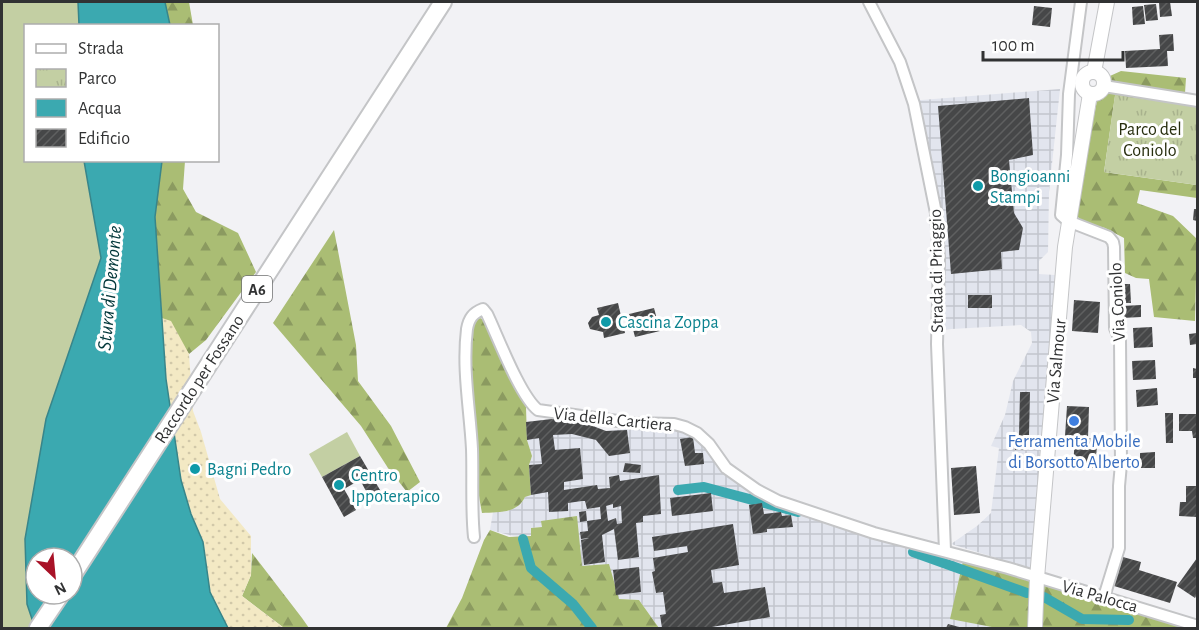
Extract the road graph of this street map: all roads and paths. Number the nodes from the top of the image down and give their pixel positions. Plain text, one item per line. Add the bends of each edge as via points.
1 (443, 2) edge
2 (870, 2) edge
3 (1081, 2) edge
4 (1107, 2) edge
5 (1094, 72) junction
6 (1104, 86) junction
7 (1090, 94) junction
8 (1197, 100) edge
9 (1068, 221) junction
10 (474, 537) dead end
11 (945, 551) junction
12 (84, 557) edge
13 (1037, 578) junction
14 (1104, 597) junction
15 (53, 606) edge
16 (1197, 626) edge
17 (39, 628) edge
18 (1035, 628) edge

1 - 12 highway, Raccordo per Fossano / A6
2 - 11 street, Strada di Priaggio via 900,62 914,104 936,213
3 - 9 street via 1069,94 1061,214
4 - 5 main road, Via Salmour
5 - 6 main road via 1102,77
5 - 7 main road, Via Salmour via 1084,76 1082,84
6 - 7 main road via 1100,92
6 - 8 street
7 - 9 main road, Via Salmour
9 - 13 main road, Via Salmour
9 - 14 street, Via Coniolo via 1109,237 1114,247 1122,464 1119,548
10 - 11 street, Via della Cartiera via 466,351 470,317 483,309 525,393 538,410 685,427 710,444 726,468 778,501 874,533
11 - 13 street, Via della Cartiera
13 - 14 street, Via Palocca
13 - 18 main road, Via Salmour
14 - 16 street, Via Palocca
15 - 17 highway

